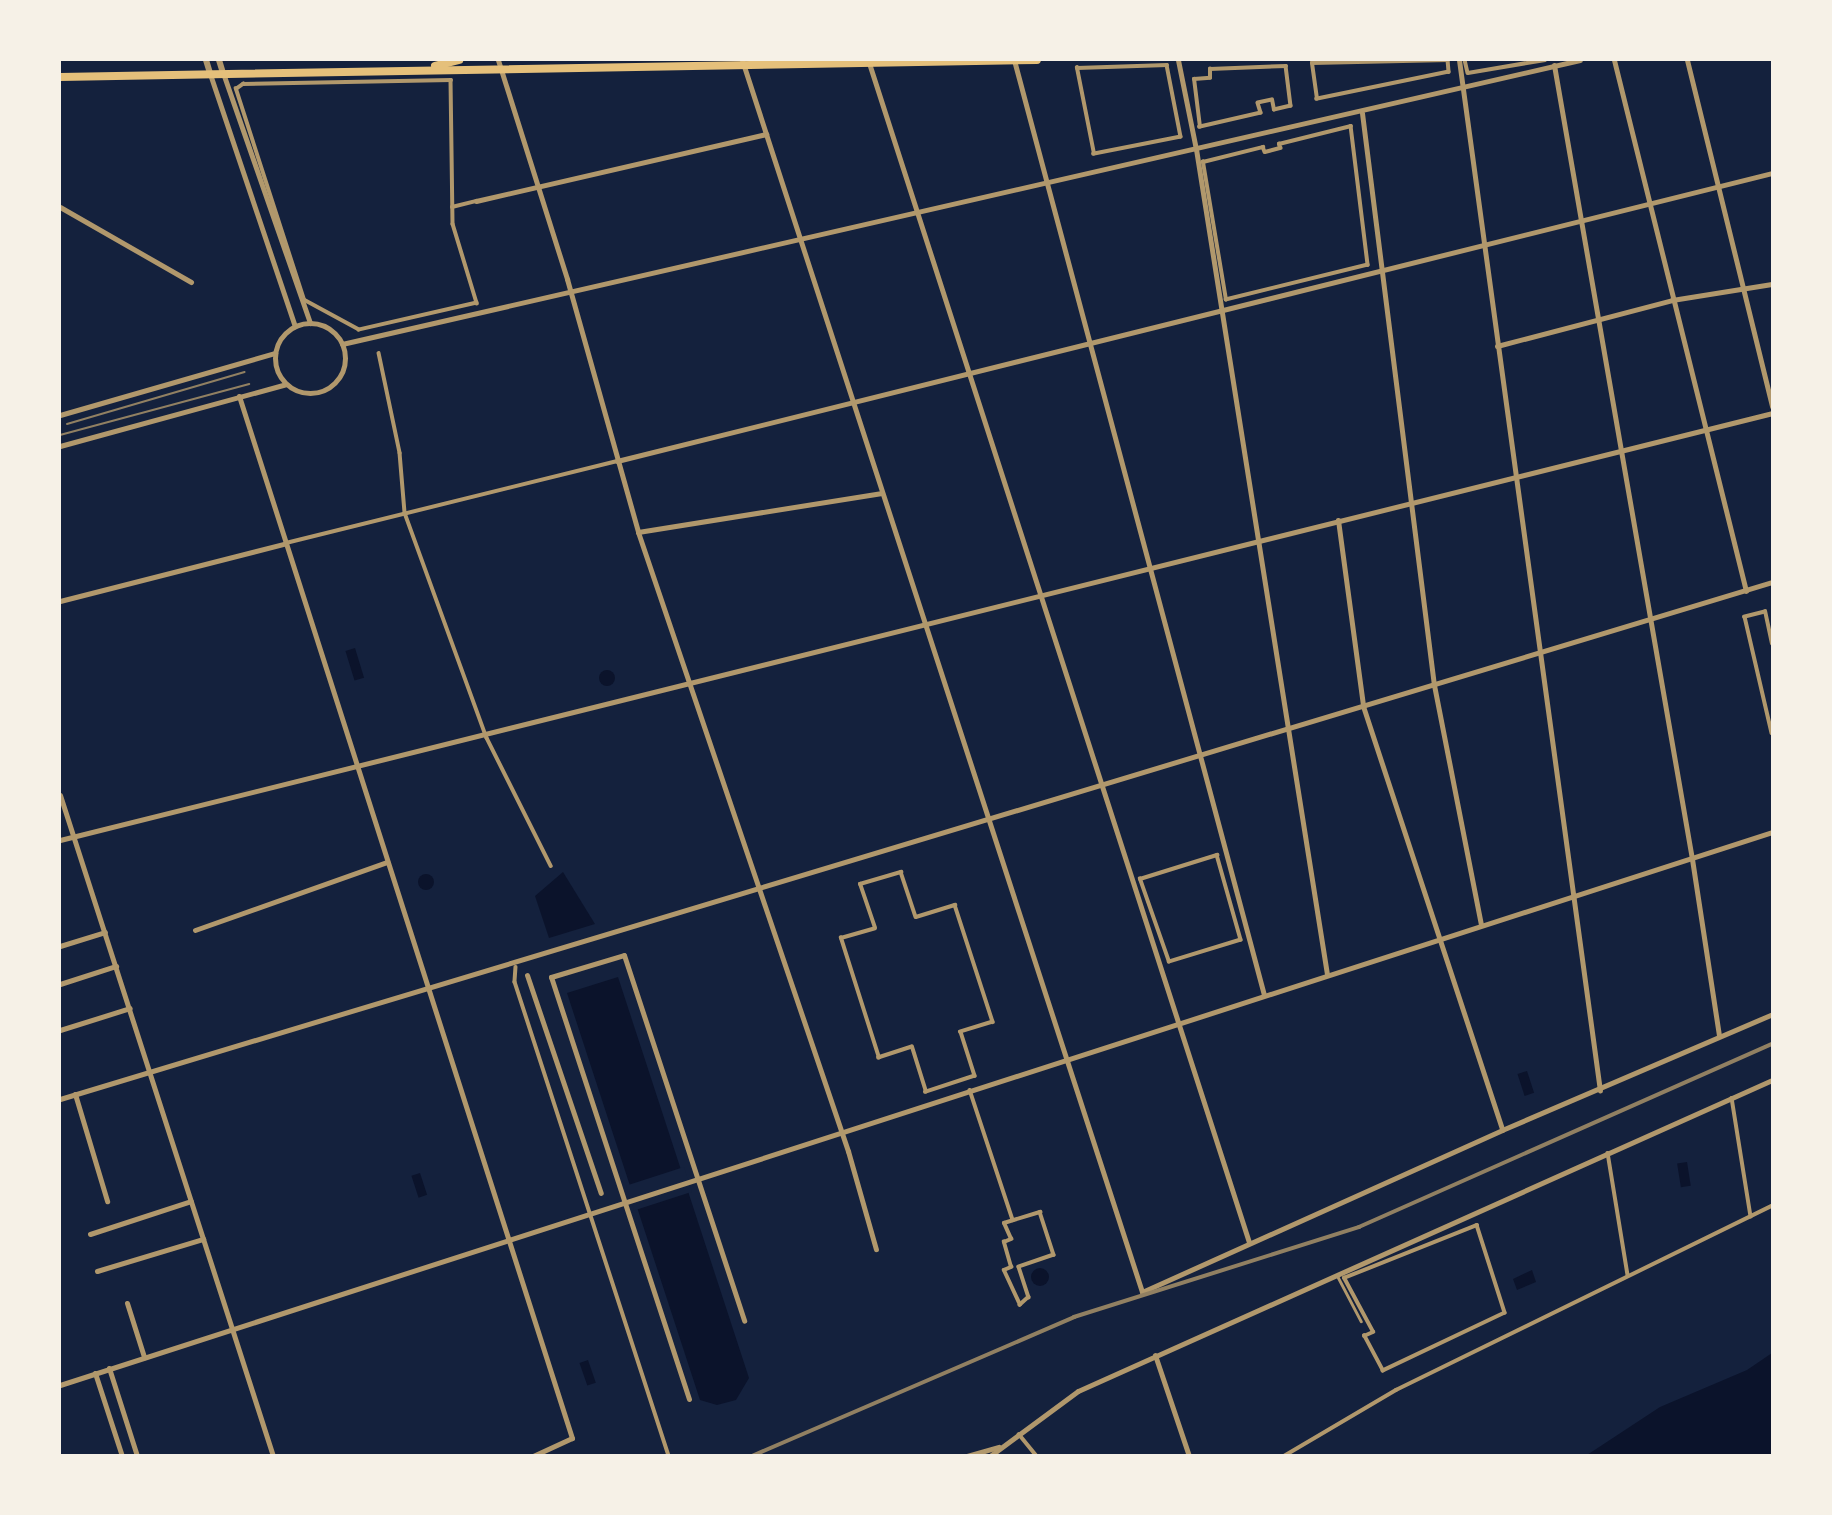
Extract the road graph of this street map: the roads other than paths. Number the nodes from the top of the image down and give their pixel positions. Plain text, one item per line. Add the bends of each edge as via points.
1 (206, 60) edge
2 (219, 60) edge
3 (459, 60) edge
4 (867, 60) edge
5 (1014, 60) edge
6 (1037, 60) edge
7 (1178, 60) edge
8 (1459, 60) edge
9 (1465, 60) edge
10 (1545, 60) edge
11 (1580, 60) edge
12 (1614, 60) edge
13 (1687, 60) edge
14 (742, 62) edge
15 (500, 63) edge
16 (1312, 64) joint
17 (1554, 65) junction
18 (1077, 68) joint
19 (425, 69) junction
20 (210, 73) junction
21 (223, 73) junction
22 (60, 77) edge
23 (1463, 87) junction
24 (1291, 106) joint
25 (1362, 113) junction
26 (1351, 127) joint
27 (766, 134) junction
28 (1196, 149) junction
29 (1773, 173) edge
30 (1046, 184) junction
31 (1719, 186) junction
32 (538, 187) junction
33 (476, 201) joint
34 (1648, 203) junction
35 (60, 206) edge
36 (452, 207) junction
37 (916, 212) junction
38 (1580, 222) junction
39 (801, 241) junction
40 (1482, 245) junction
41 (1386, 272) junction
42 (191, 282) dead end
43 (1773, 284) edge
44 (1743, 289) junction
45 (568, 291) junction
46 (1672, 300) junction
47 (1220, 313) junction
48 (1599, 319) junction
49 (310, 323) junction
50 (296, 326) junction
51 (342, 344) junction
52 (1090, 345) junction
53 (1497, 346) junction
54 (275, 353) junction
55 (379, 353) dead end
56 (969, 373) junction
57 (286, 384) junction
58 (239, 396) junction
59 (853, 402) junction
60 (1773, 407) edge
61 (1773, 413) edge
62 (60, 415) edge
63 (1704, 429) junction
64 (60, 446) edge
65 (1622, 450) junction
66 (617, 461) junction
67 (1516, 476) junction
68 (882, 493) junction
69 (1411, 502) junction
70 (405, 513) junction
71 (1338, 520) junction
72 (638, 533) junction
73 (1258, 541) junction
74 (284, 544) junction
75 (1147, 569) junction
76 (1773, 582) edge
77 (1746, 590) junction
78 (1043, 595) junction
79 (60, 601) edge
80 (1649, 620) junction
81 (925, 624) junction
82 (1773, 644) edge
83 (1540, 653) junction
84 (689, 682) junction
85 (1434, 685) junction
86 (1363, 706) junction
87 (1286, 729) junction
88 (1773, 733) edge
89 (485, 734) junction
90 (1197, 756) junction
91 (355, 767) junction
92 (1104, 785) junction
93 (60, 795) edge
94 (989, 820) junction
95 (1773, 832) edge
96 (73, 838) junction
97 (60, 840) edge
98 (1692, 859) junction
99 (387, 862) junction
100 (551, 866) dead end
101 (757, 889) junction
102 (1572, 896) junction
103 (1481, 924) junction
104 (195, 930) dead end
105 (105, 932) junction
106 (1438, 938) junction
107 (841, 939) joint
108 (60, 946) edge
109 (1168, 962) joint
110 (116, 966) junction
111 (516, 967) dead end
112 (1327, 974) junction
113 (527, 975) dead end
114 (60, 984) edge
115 (428, 988) junction
116 (1264, 995) junction
117 (131, 1008) junction
118 (1773, 1014) edge
119 (1180, 1023) junction
120 (60, 1030) edge
121 (1719, 1036) junction
122 (1064, 1059) junction
123 (152, 1073) junction
124 (1773, 1080) edge
125 (970, 1090) junction
126 (1600, 1090) junction
127 (75, 1094) junction
128 (1732, 1098) junction
129 (60, 1099) edge
130 (1502, 1130) junction
131 (841, 1131) junction
132 (1608, 1152) junction
133 (601, 1193) dead end
134 (107, 1201) dead end
135 (191, 1201) junction
136 (1773, 1206) edge
137 (590, 1212) junction
138 (1751, 1216) junction
139 (1013, 1220) junction
140 (90, 1234) dead end
141 (506, 1238) junction
142 (203, 1239) junction
143 (1249, 1242) junction
144 (876, 1249) dead end
145 (97, 1271) dead end
146 (1337, 1275) junction
147 (1628, 1275) junction
148 (127, 1303) dead end
149 (744, 1321) dead end
150 (1361, 1321) dead end
151 (231, 1331) junction
152 (1155, 1355) junction
153 (144, 1357) junction
154 (109, 1368) junction
155 (1383, 1371) joint
156 (95, 1373) junction
157 (60, 1385) edge
158 (688, 1399) dead end
159 (1019, 1434) junction
160 (1002, 1446) junction
161 (122, 1455) edge
162 (137, 1455) edge
163 (274, 1455) edge
164 (533, 1455) edge
165 (669, 1455) edge
166 (967, 1455) edge
167 (990, 1455) edge
168 (1038, 1455) edge
169 (1189, 1455) edge
170 (1284, 1455) edge

1 - 20 street
2 - 21 street
3 - 19 main road
4 - 5 main road
4 - 14 main road
4 - 37 street
5 - 6 main road
5 - 30 street
7 - 28 street
8 - 23 street
9 - 10 street via 1468,73
11 - 17 street
12 - 34 street
13 - 31 street
14 - 15 main road
14 - 27 street
15 - 19 main road
15 - 32 street
16 - 16 street via 1317,99 1449,72 1448,60
17 - 23 street
17 - 38 street
18 - 18 street via 1094,154 1181,137 1167,65
19 - 21 main road
20 - 21 main road
20 - 22 main road
20 - 50 street
21 - 49 street
23 - 25 street
23 - 40 street
24 - 24 street via 1274,110 1272,100 1258,103 1261,113 1200,127 1194,79 1210,78 1210,69 1286,66
25 - 28 street
25 - 41 street
26 - 26 street via 1279,144 1280,148 1265,152 1263,147 1203,162 1226,300 1368,265
27 - 32 street
27 - 39 street
28 - 30 street
28 - 47 street
29 - 31 street
30 - 37 street
30 - 52 street
31 - 34 street
31 - 44 street
32 - 33 street
32 - 45 street
33 - 36 street
34 - 38 street
34 - 46 street
35 - 42 street
36 - 36 street via 451,80 243,84 236,89 304,300 355,328 368,329 477,303
37 - 39 street
37 - 56 street
38 - 40 street
38 - 48 street
39 - 45 street
39 - 59 street
40 - 41 street
40 - 53 street
41 - 47 street
41 - 69 street
43 - 44 street
44 - 46 street
44 - 60 street
45 - 51 street
45 - 66 street
46 - 48 street
46 - 63 street
47 - 52 street
47 - 73 street
48 - 53 street
48 - 65 street
49 - 50 street
49 - 51 street via 328,328
50 - 54 street via 281,337
51 - 57 street via 345,366 331,387 307,394
52 - 56 street
52 - 75 street
53 - 67 street
54 - 57 street via 276,368
54 - 62 street
55 - 70 street via 400,453
56 - 59 street
56 - 78 street
57 - 58 street
58 - 64 street
58 - 74 street
59 - 66 street
59 - 68 street
61 - 63 street
63 - 65 street
63 - 77 street
65 - 67 street
65 - 80 street
66 - 70 street
66 - 72 street
67 - 69 street
67 - 83 street
68 - 72 street
68 - 81 street
69 - 71 street
69 - 85 street
70 - 74 street
70 - 89 street
71 - 73 street
71 - 86 street
72 - 84 street
73 - 75 street
73 - 87 street
74 - 79 street
74 - 91 street
75 - 78 street
75 - 90 street
76 - 77 street
77 - 80 street
78 - 81 street
78 - 92 street
80 - 83 street
80 - 98 street
81 - 84 street
81 - 94 street
82 - 88 street via 1765,612 1745,617
83 - 85 street
83 - 102 street
84 - 89 street
84 - 101 street
85 - 86 street
85 - 103 street
86 - 87 street
86 - 106 street
87 - 90 street
87 - 112 street
89 - 91 street
89 - 100 street
90 - 92 street
90 - 116 street
91 - 96 street
91 - 99 street
92 - 94 street
92 - 119 street
93 - 96 street
94 - 101 street
94 - 122 street
95 - 98 street
96 - 97 street
96 - 105 street
98 - 102 street
98 - 121 street
99 - 104 street
99 - 115 street
101 - 115 street
101 - 131 street
102 - 103 street
102 - 126 street
103 - 106 street
105 - 108 street
105 - 110 street
106 - 112 street
106 - 130 street
107 - 107 street via 875,928 860,884 901,872 916,916 955,905 993,1022 961,1032 975,1076 926,1092 912,1048 879,1058
109 - 109 street via 1241,940 1217,855 1140,878
110 - 114 street
110 - 117 street
111 - 137 street via 516,982
112 - 116 street
113 - 133 street
115 - 123 street
115 - 141 street
116 - 119 street
117 - 120 street
117 - 123 street
118 - 121 street
119 - 122 street
119 - 143 street
121 - 126 street
122 - 125 street
122 - 143 street via 1142,1292
123 - 127 street
123 - 135 street
124 - 128 street
125 - 131 street
125 - 139 street
126 - 130 street
127 - 129 street
127 - 134 street
128 - 132 street
128 - 138 street
130 - 143 street
131 - 137 street
131 - 144 street
132 - 146 street
132 - 147 street
135 - 140 street
135 - 142 street
136 - 138 street
137 - 141 street
137 - 165 street
138 - 147 street
139 - 139 street via 1004,1223 1011,1238 1004,1242 1011,1267 1004,1270 1020,1305 1029,1297 1019,1267 1054,1255 1040,1212
141 - 151 street
141 - 164 street via 572,1438
142 - 145 street
142 - 151 street
146 - 150 lane
146 - 152 street
147 - 170 street via 1396,1390
148 - 153 street
149 - 158 street via 624,956 551,977
151 - 153 street
151 - 163 street
152 - 159 street via 1078,1391
152 - 169 street
153 - 154 street
154 - 156 street
154 - 162 street
155 - 155 street via 1506,1313 1477,1225 1344,1278 1373,1332 1364,1336
156 - 157 street
156 - 161 street
159 - 160 street
159 - 168 street
160 - 166 street
160 - 167 street

